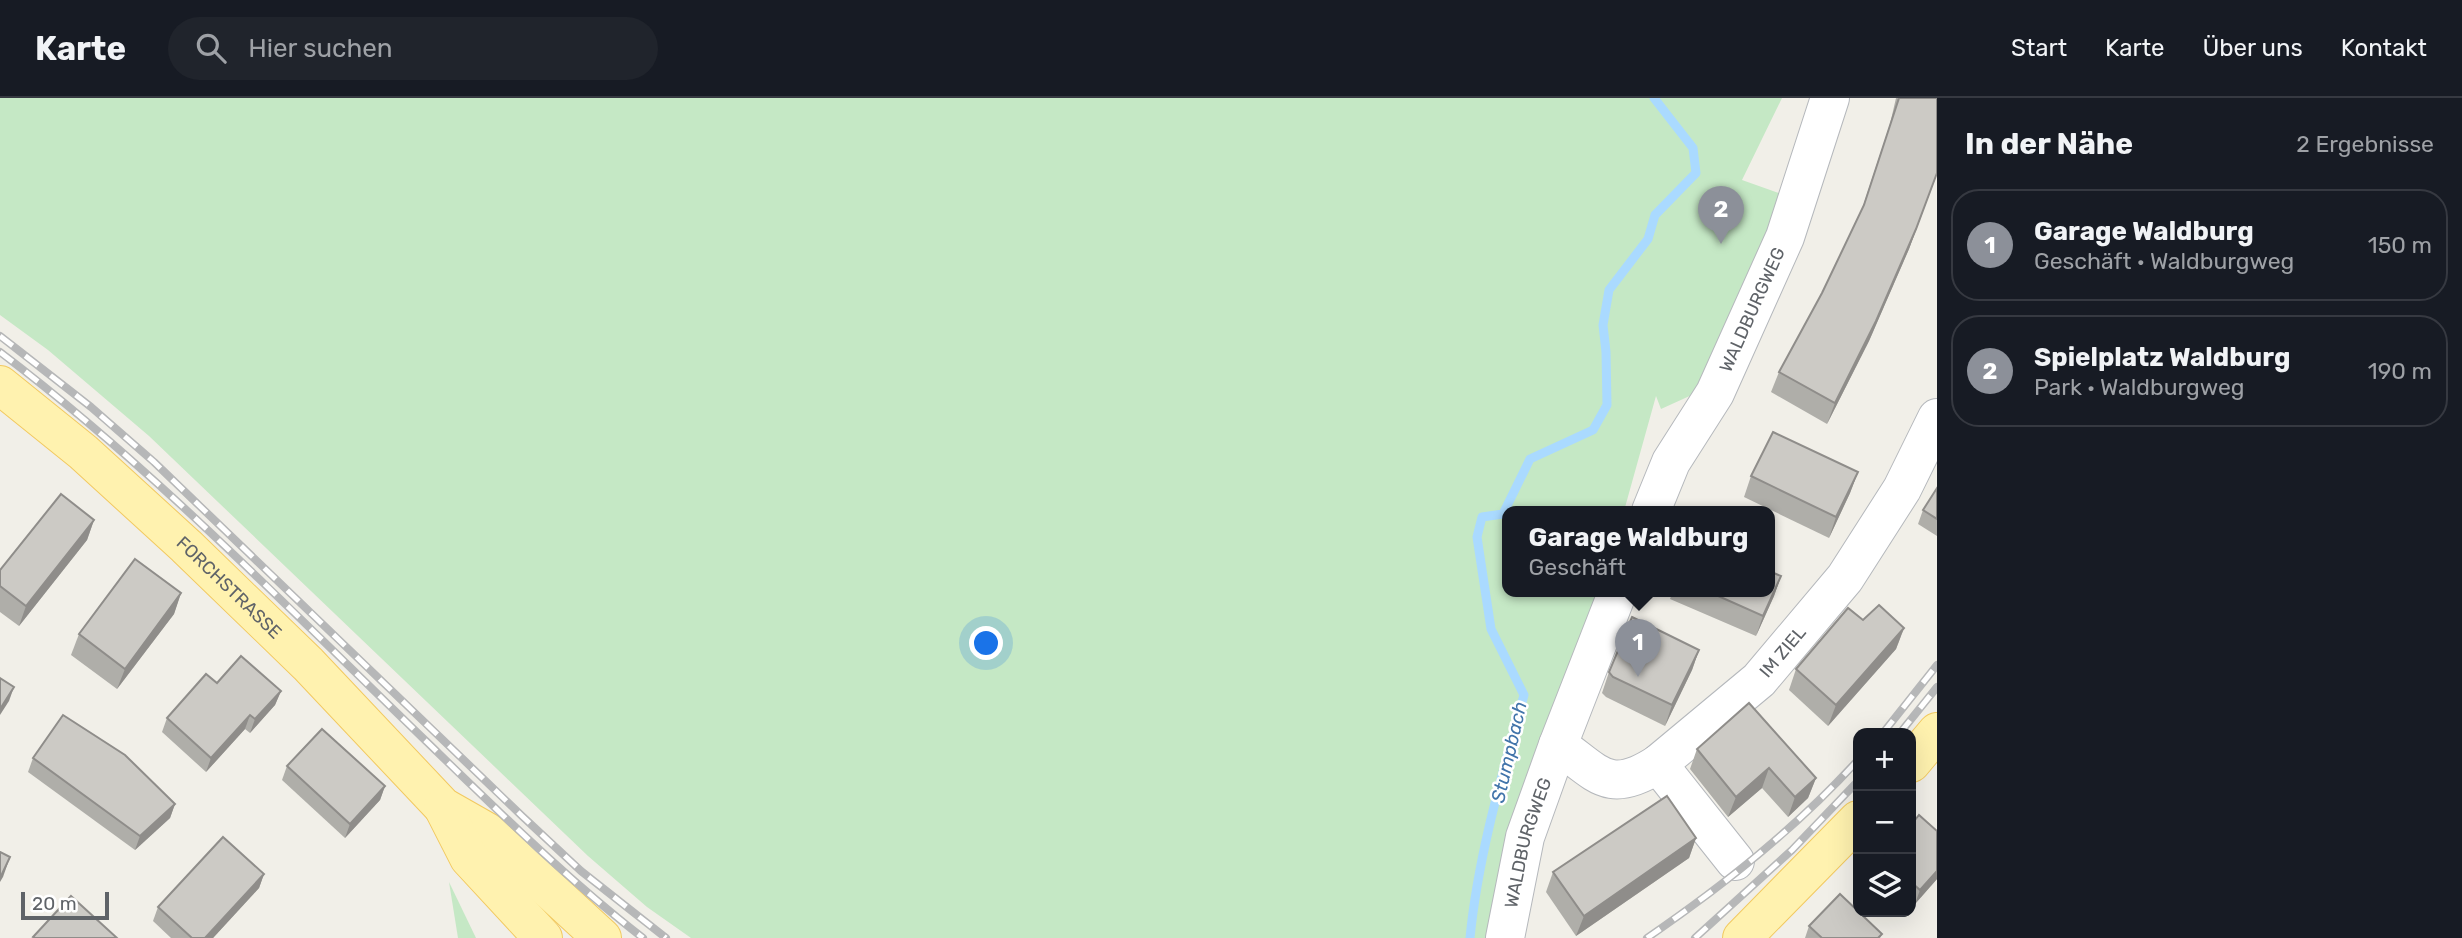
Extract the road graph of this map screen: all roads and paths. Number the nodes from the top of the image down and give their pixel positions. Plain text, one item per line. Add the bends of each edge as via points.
1 (1830, 98) edge
2 (0, 385) edge
3 (1937, 418) edge
4 (1653, 506) edge
5 (1616, 597) edge
6 (1937, 732) edge
7 (1558, 745) junction
8 (1916, 757) edge
9 (1658, 764) junction
10 (443, 807) junction
11 (1853, 825) edge
12 (1734, 861) dead end
13 (543, 938) edge
14 (601, 938) edge
15 (1505, 938) edge
16 (1742, 938) edge

1 - 4 street, WALDBURGWEG via 1784,237 1715,393 1671,462
2 - 10 main road, FORCHSTRASSE via 83,452 186,546 308,664
3 - 9 street, IM ZIEL via 1902,489 1845,578 1759,680
5 - 7 street, WALDBURGWEG
6 - 8 main road
7 - 9 street, IM ZIEL via 1596,775 1617,781 1639,776
7 - 15 street, WALDBURGWEG via 1525,837
9 - 12 street
10 - 13 main road, FORCHSTRASSE via 469,858
10 - 14 main road, FORCHSTRASSE via 488,832
11 - 16 main road

